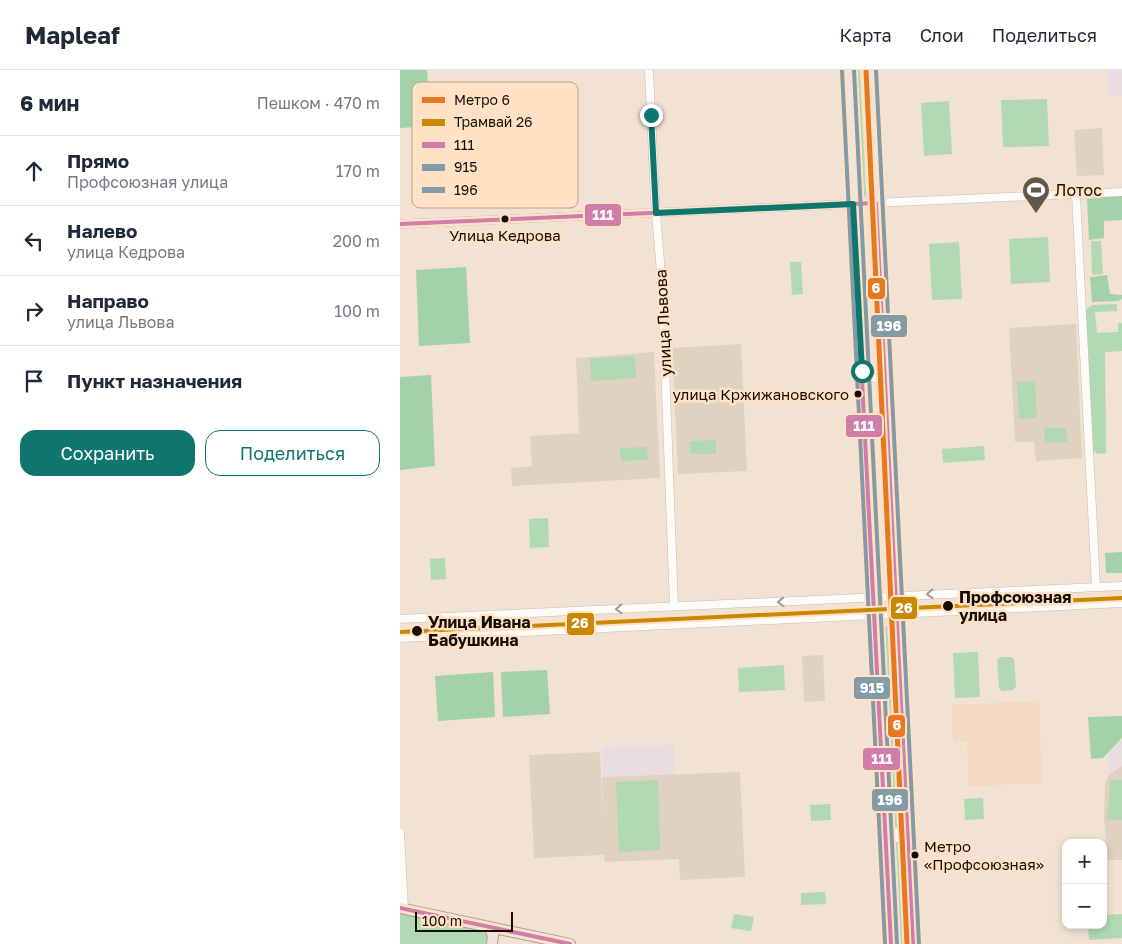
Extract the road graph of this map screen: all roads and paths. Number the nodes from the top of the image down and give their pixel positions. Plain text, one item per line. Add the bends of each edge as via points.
1 (649, 70) edge
2 (848, 70) edge
3 (870, 70) edge
4 (1122, 192) edge
5 (1076, 195) junction
6 (876, 203) junction
7 (853, 204) junction
8 (656, 213) junction
9 (400, 224) edge
10 (886, 366) junction
11 (862, 368) junction
12 (865, 436) junction
13 (889, 436) junction
14 (1122, 586) edge
15 (1096, 587) junction
16 (897, 596) junction
17 (873, 597) junction
18 (1122, 603) edge
19 (674, 606) junction
20 (898, 613) junction
21 (873, 614) junction
22 (400, 619) edge
23 (400, 638) edge
24 (907, 820) junction
25 (883, 821) junction
26 (400, 832) edge
27 (885, 846) junction
28 (908, 849) junction
29 (402, 909) edge
30 (489, 927) junction
31 (492, 944) edge
32 (570, 944) edge
33 (891, 944) edge
34 (913, 944) edge

1 - 8 street, улица Львова
2 - 7 main road
3 - 6 main road
4 - 5 street
5 - 6 street
5 - 15 street
6 - 7 street
6 - 10 main road
7 - 8 street
7 - 11 main road
8 - 9 street
8 - 19 street, улица Львова via 662,286
10 - 11 street via 882,376 876,379 866,376
10 - 13 main road
11 - 12 main road
12 - 13 street via 869,427 878,424 887,429
12 - 17 main road
13 - 16 main road
14 - 15 street
15 -> 16 street
16 - 17 street
16 - 20 main road
17 -> 19 street
17 - 21 main road
18 - 20 street
19 -> 22 street
20 - 21 street
20 - 24 main road
21 - 23 street
21 - 25 main road
24 - 25 street via 896,833 888,831
24 - 28 main road
25 - 27 main road
26 - 29 street
27 - 28 street via 898,837
27 - 33 main road
28 - 34 main road
29 - 30 main road
30 - 31 main road via 493,935
30 - 32 main road

